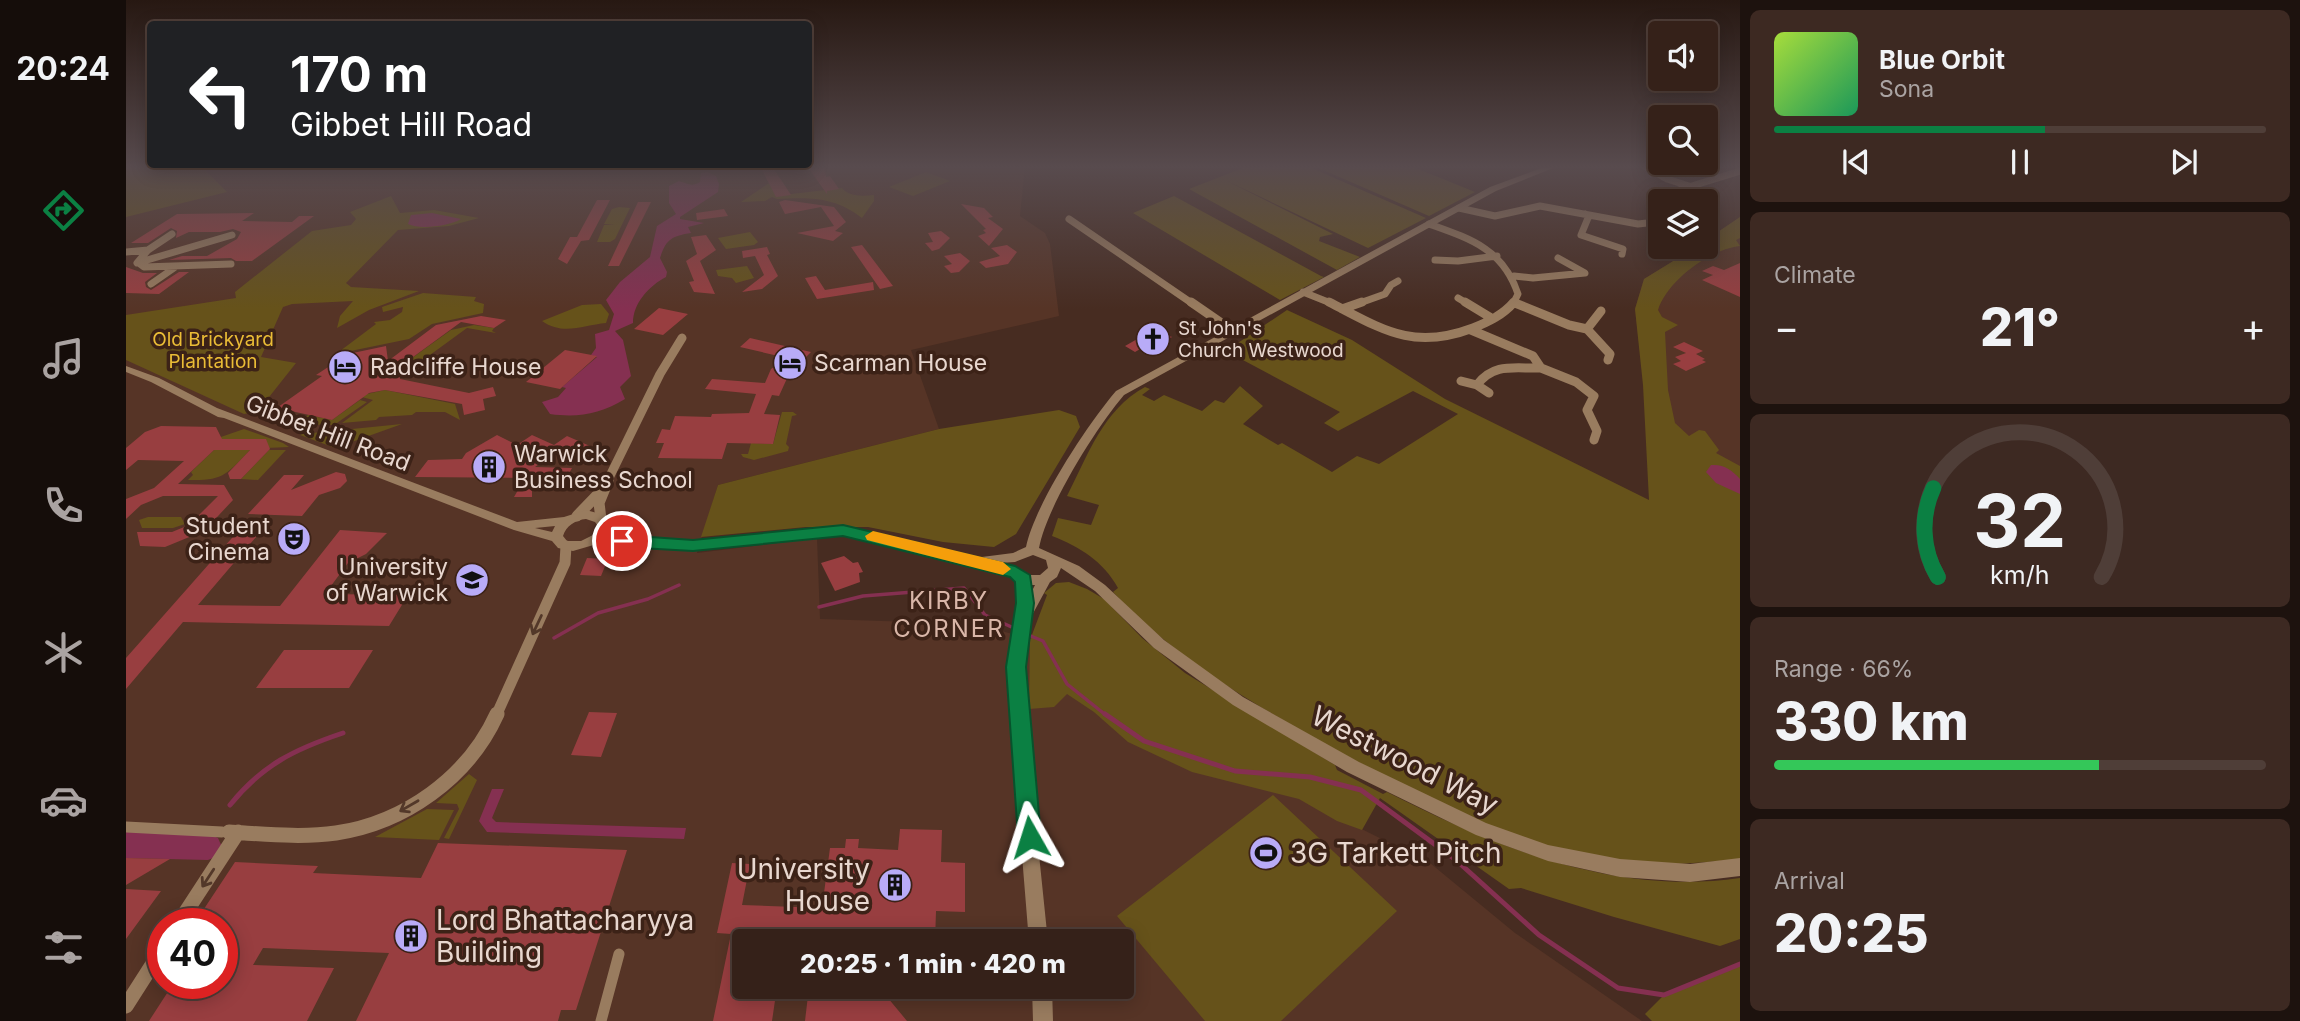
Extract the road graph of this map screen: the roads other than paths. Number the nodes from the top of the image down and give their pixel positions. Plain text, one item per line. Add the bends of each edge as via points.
1 (1449, 214) edge
2 (1484, 214) edge
3 (1503, 214) edge
4 (1585, 214) joint
5 (1069, 219) dead end
6 (1647, 223) edge
7 (1429, 225) junction
8 (172, 234) dead end
9 (232, 235) dead end
10 (1634, 249) dead end
11 (148, 250) junction
12 (126, 252) edge
13 (1497, 256) junction
14 (1558, 258) dead end
15 (1435, 260) dead end
16 (137, 262) junction
17 (126, 264) edge
18 (231, 264) dead end
19 (176, 267) junction
20 (1514, 276) junction
21 (1398, 281) dead end
22 (151, 284) dead end
23 (1303, 292) junction
24 (1458, 299) dead end
25 (1482, 301) dead end
26 (1514, 303) junction
27 (1467, 304) junction
28 (1342, 309) junction
29 (1601, 311) dead end
30 (1493, 319) junction
31 (1587, 329) junction
32 (1471, 330) junction
33 (1233, 331) junction
34 (682, 338) dead end
35 (1608, 360) dead end
36 (1541, 368) junction
37 (127, 374) edge
38 (1461, 381) dead end
39 (1477, 386) junction
40 (1489, 393) dead end
41 (1594, 440) dead end
42 (604, 488) junction
43 (572, 519) junction
44 (603, 522) junction
45 (520, 525) junction
46 (595, 540) junction
47 (561, 541) junction
48 (642, 541) junction
49 (581, 546) junction
50 (1032, 551) junction
51 (1052, 559) junction
52 (565, 563) junction
53 (1018, 569) junction
54 (1047, 578) junction
55 (1093, 582) junction
56 (1023, 620) junction
57 (126, 828) edge
58 (230, 832) junction
59 (1740, 867) edge
60 (187, 908) edge
61 (1038, 929) edge
62 (619, 954) dead end
63 (147, 973) edge
64 (1042, 999) edge
65 (126, 1006) edge
66 (601, 1021) edge
67 (1043, 1021) edge

1 - 7 street
2 - 3 street
4 - 6 street
4 - 10 street via 1588,218 1581,235 1623,252
5 - 33 street
7 - 13 street
7 - 23 street
8 - 11 street
9 - 16 street
11 - 12 street
11 - 16 street
13 - 15 street via 1457,263
13 - 20 street
14 - 20 street via 1585,273
16 - 17 street
16 - 19 street via 145,267
18 - 19 street
19 - 22 street
20 - 26 street via 1518,294
21 - 28 street via 1385,294
23 - 28 street
23 - 33 street
24 - 27 street
25 - 27 street
26 - 30 street
26 - 31 street
27 - 30 street
28 - 32 street via 1367,324 1415,339 1448,338
29 - 31 street
30 - 32 street
31 - 35 street via 1593,340 1607,349
32 - 36 street via 1533,356
33 - 50 street via 1137,381 1111,402 1044,518
34 - 42 street
36 - 39 street via 1494,367
36 - 41 street via 1572,377 1594,396 1587,410 1597,431
37 - 45 street, Gibbet Hill Road via 152,379 274,436
38 - 39 street
39 - 40 street
42 - 43 street
42 - 44 street via 599,503
43 - 44 street, Gibbet Hill Road via 590,515
43 - 45 street, Gibbet Hill Road
43 - 47 street via 557,530
44 - 46 street via 603,532
44 - 48 street
45 - 47 street, Gibbet Hill Road
46 - 48 street
46 - 49 street
47 - 49 street, Gibbet Hill Road
47 - 52 street
48 - 53 street via 693,546 843,531
49 - 52 street
50 - 51 street, Westwood Way
50 - 53 street
51 - 54 street via 1055,568
51 - 55 street, Westwood Way
52 -> 58 street via 488,735 441,786 356,830 320,835
53 - 54 street
53 - 56 street
54 - 55 street via 1071,575
54 - 56 street
55 - 59 street, Westwood Way via 1159,644 1238,701 1353,766 1482,829 1548,853 1620,869 1690,873
56 - 61 street via 1016,667 1018,710
57 - 58 street
58 -> 60 street
62 - 66 street
63 - 65 street
64 - 67 street

